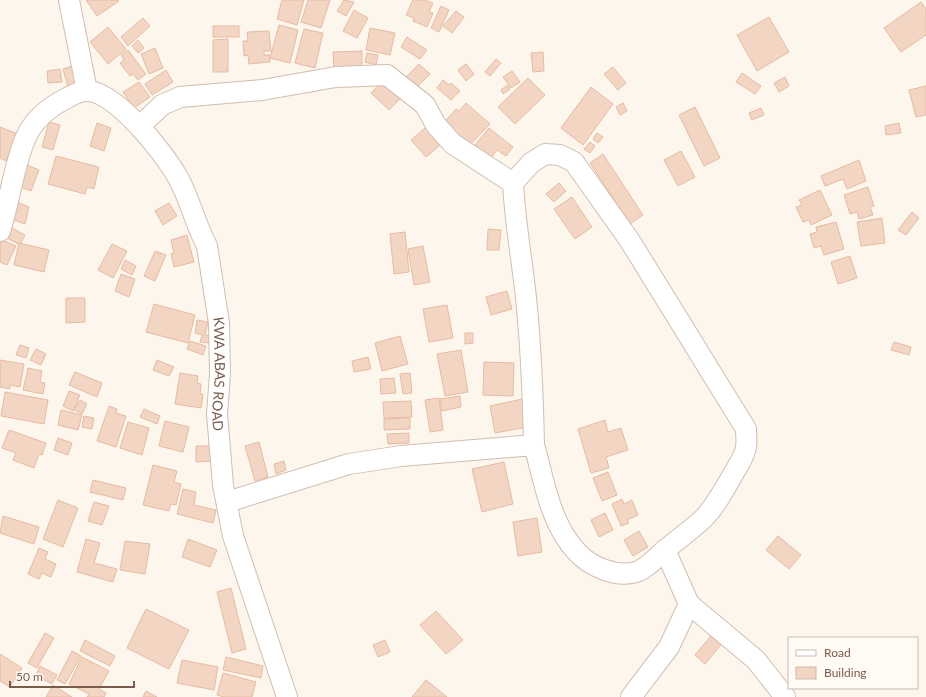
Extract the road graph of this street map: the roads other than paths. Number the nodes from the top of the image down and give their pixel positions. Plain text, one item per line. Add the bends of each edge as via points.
1 (69, 0) edge
2 (87, 91) junction
3 (140, 126) junction
4 (513, 184) junction
5 (0, 231) edge
6 (534, 445) junction
7 (227, 502) junction
8 (665, 550) junction
9 (689, 604) junction
10 (287, 697) edge
11 (631, 697) edge
12 (785, 697) edge

1 - 2 street
2 - 3 street, KWA ABAS ROAD via 96,92 109,99
2 - 5 street via 55,104 32,126 19,156
3 - 4 street via 162,105 180,97 262,90 336,77 387,75 425,106 436,125 453,144
3 - 7 street, KWA ABAS ROAD via 177,176 209,258 219,323 220,374 217,414 223,485
4 - 6 street via 514,216 526,300 534,402
4 - 8 street via 531,163 545,154 560,155 574,162 630,241 746,429 746,447 719,498 703,518
6 - 7 street via 401,456 349,464
6 - 8 street via 558,522 576,552 604,570 625,574 639,571
7 - 10 street, KWA ABAS ROAD via 233,536
8 - 9 street
9 - 11 street via 669,647
9 - 12 street via 756,660

